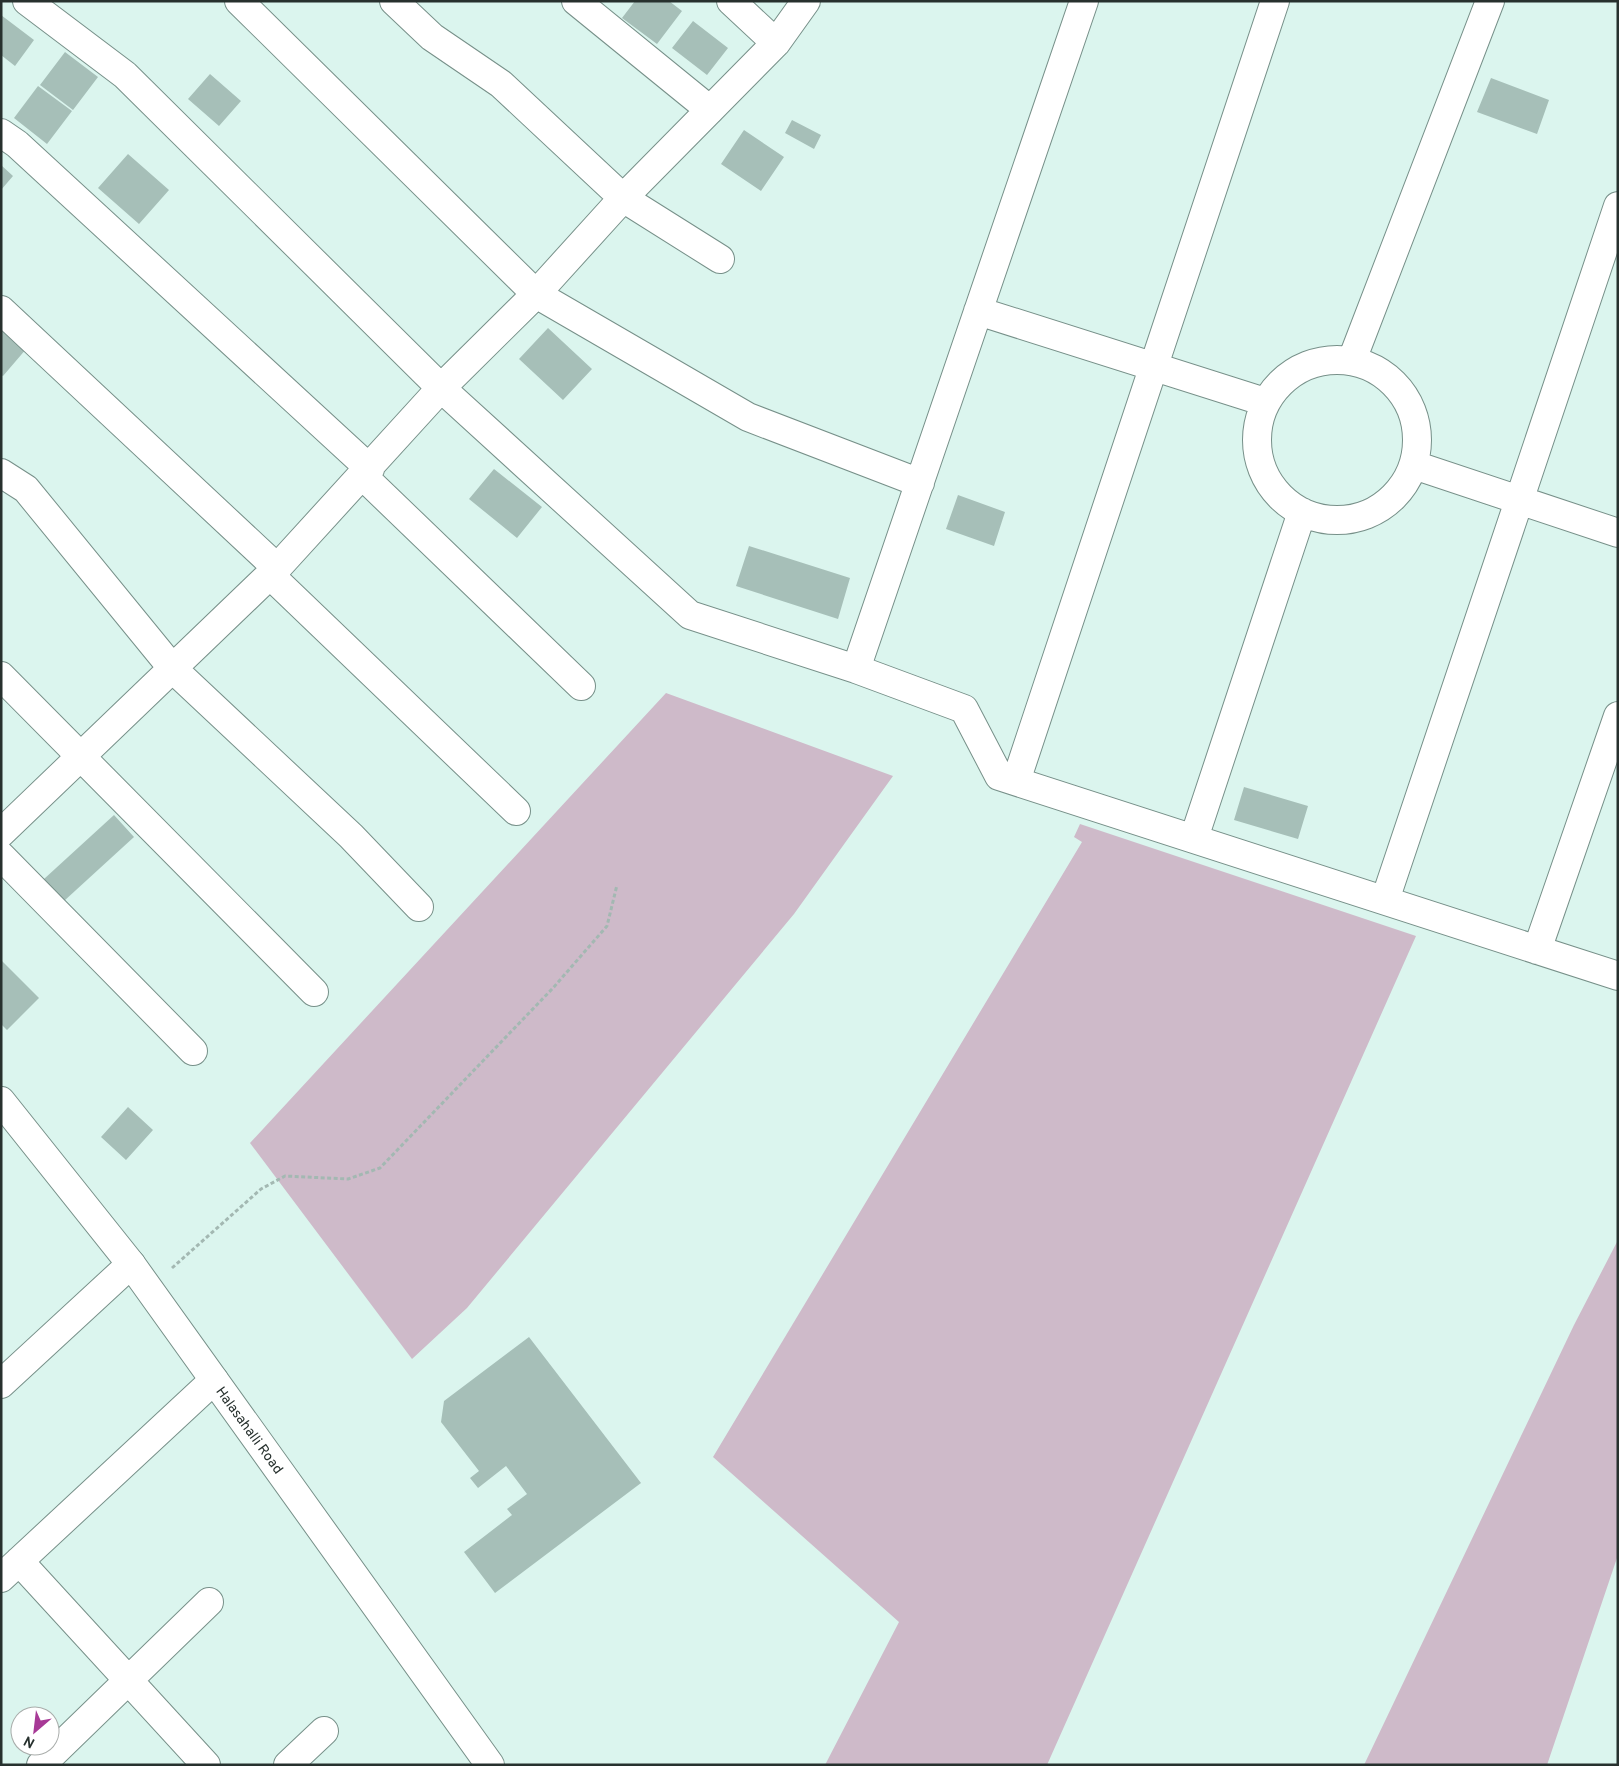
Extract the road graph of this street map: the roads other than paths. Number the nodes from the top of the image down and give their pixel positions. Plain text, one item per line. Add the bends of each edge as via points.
1 (27, 1) edge
2 (239, 1) edge
3 (394, 1) edge
4 (576, 1) edge
5 (731, 1) edge
6 (806, 1) edge
7 (1084, 1) edge
8 (1275, 1) edge
9 (1490, 1) edge
10 (776, 43) junction
11 (710, 110) junction
12 (1, 133) edge
13 (623, 198) junction
14 (1618, 206) edge
15 (720, 259) dead end
16 (536, 294) junction
17 (1, 310) edge
18 (978, 311) junction
19 (1352, 360) junction
20 (1154, 366) junction
21 (441, 388) junction
22 (1265, 402) junction
23 (1414, 465) junction
24 (367, 472) junction
25 (1, 473) edge
26 (920, 484) junction
27 (1519, 500) junction
28 (1302, 512) junction
29 (1618, 533) edge
30 (274, 572) junction
31 (173, 669) junction
32 (856, 669) junction
33 (1, 676) edge
34 (581, 686) dead end
35 (1618, 716) edge
36 (80, 757) junction
37 (1016, 780) junction
38 (516, 811) dead end
39 (1, 833) edge
40 (1194, 838) junction
41 (1, 856) edge
42 (1385, 900) junction
43 (420, 907) dead end
44 (1537, 950) junction
45 (1618, 976) edge
46 (314, 992) dead end
47 (193, 1051) dead end
48 (1, 1101) edge
49 (131, 1264) junction
50 (214, 1380) junction
51 (1, 1384) edge
52 (10, 1570) edge
53 (209, 1602) dead end
54 (129, 1680) junction
55 (324, 1731) dead end
56 (42, 1765) edge
57 (206, 1765) edge
58 (288, 1765) edge
59 (490, 1765) edge

1 - 21 street via 125,75
2 - 16 street
3 - 13 street via 432,37 501,84
4 - 11 street
5 - 10 street
6 - 10 street
7 - 18 street
8 - 20 street
9 - 19 street
10 - 11 street
11 - 13 street
12 - 24 street via 17,144
13 - 15 street
13 - 16 street
14 - 27 street
16 - 21 street
16 - 26 street via 748,417
17 - 30 street
18 - 20 street
18 - 26 street
19 - 22 street via 1327,359 1302,367 1280,381
19 - 23 street via 1377,370 1398,387 1412,410 1418,438
20 - 22 street
20 - 37 street
21 - 24 street
21 - 32 street via 690,615
22 - 28 street via 1256,427 1257,452 1262,469 1281,498
23 - 27 street
23 - 28 street via 1401,489 1381,508 1356,518 1328,520
24 - 30 street
24 - 34 street
25 - 31 street via 26,489
26 - 32 street
27 - 29 street
27 - 42 street
28 - 40 street
30 - 31 street
30 - 38 street
31 - 36 street
31 - 43 street via 351,836
32 - 37 street via 964,709 999,776
33 - 36 street
35 - 44 street
36 - 39 street
36 - 46 street
37 - 40 street
40 - 42 street
41 - 47 street
42 - 44 street
44 - 45 street
48 - 49 street, Halasahalli Road
49 - 50 street, Halasahalli Road
49 - 51 street
50 - 52 street
50 - 59 street, Halasahalli Road
52 - 54 street
53 - 54 street
54 - 56 street
54 - 57 street
55 - 58 street

